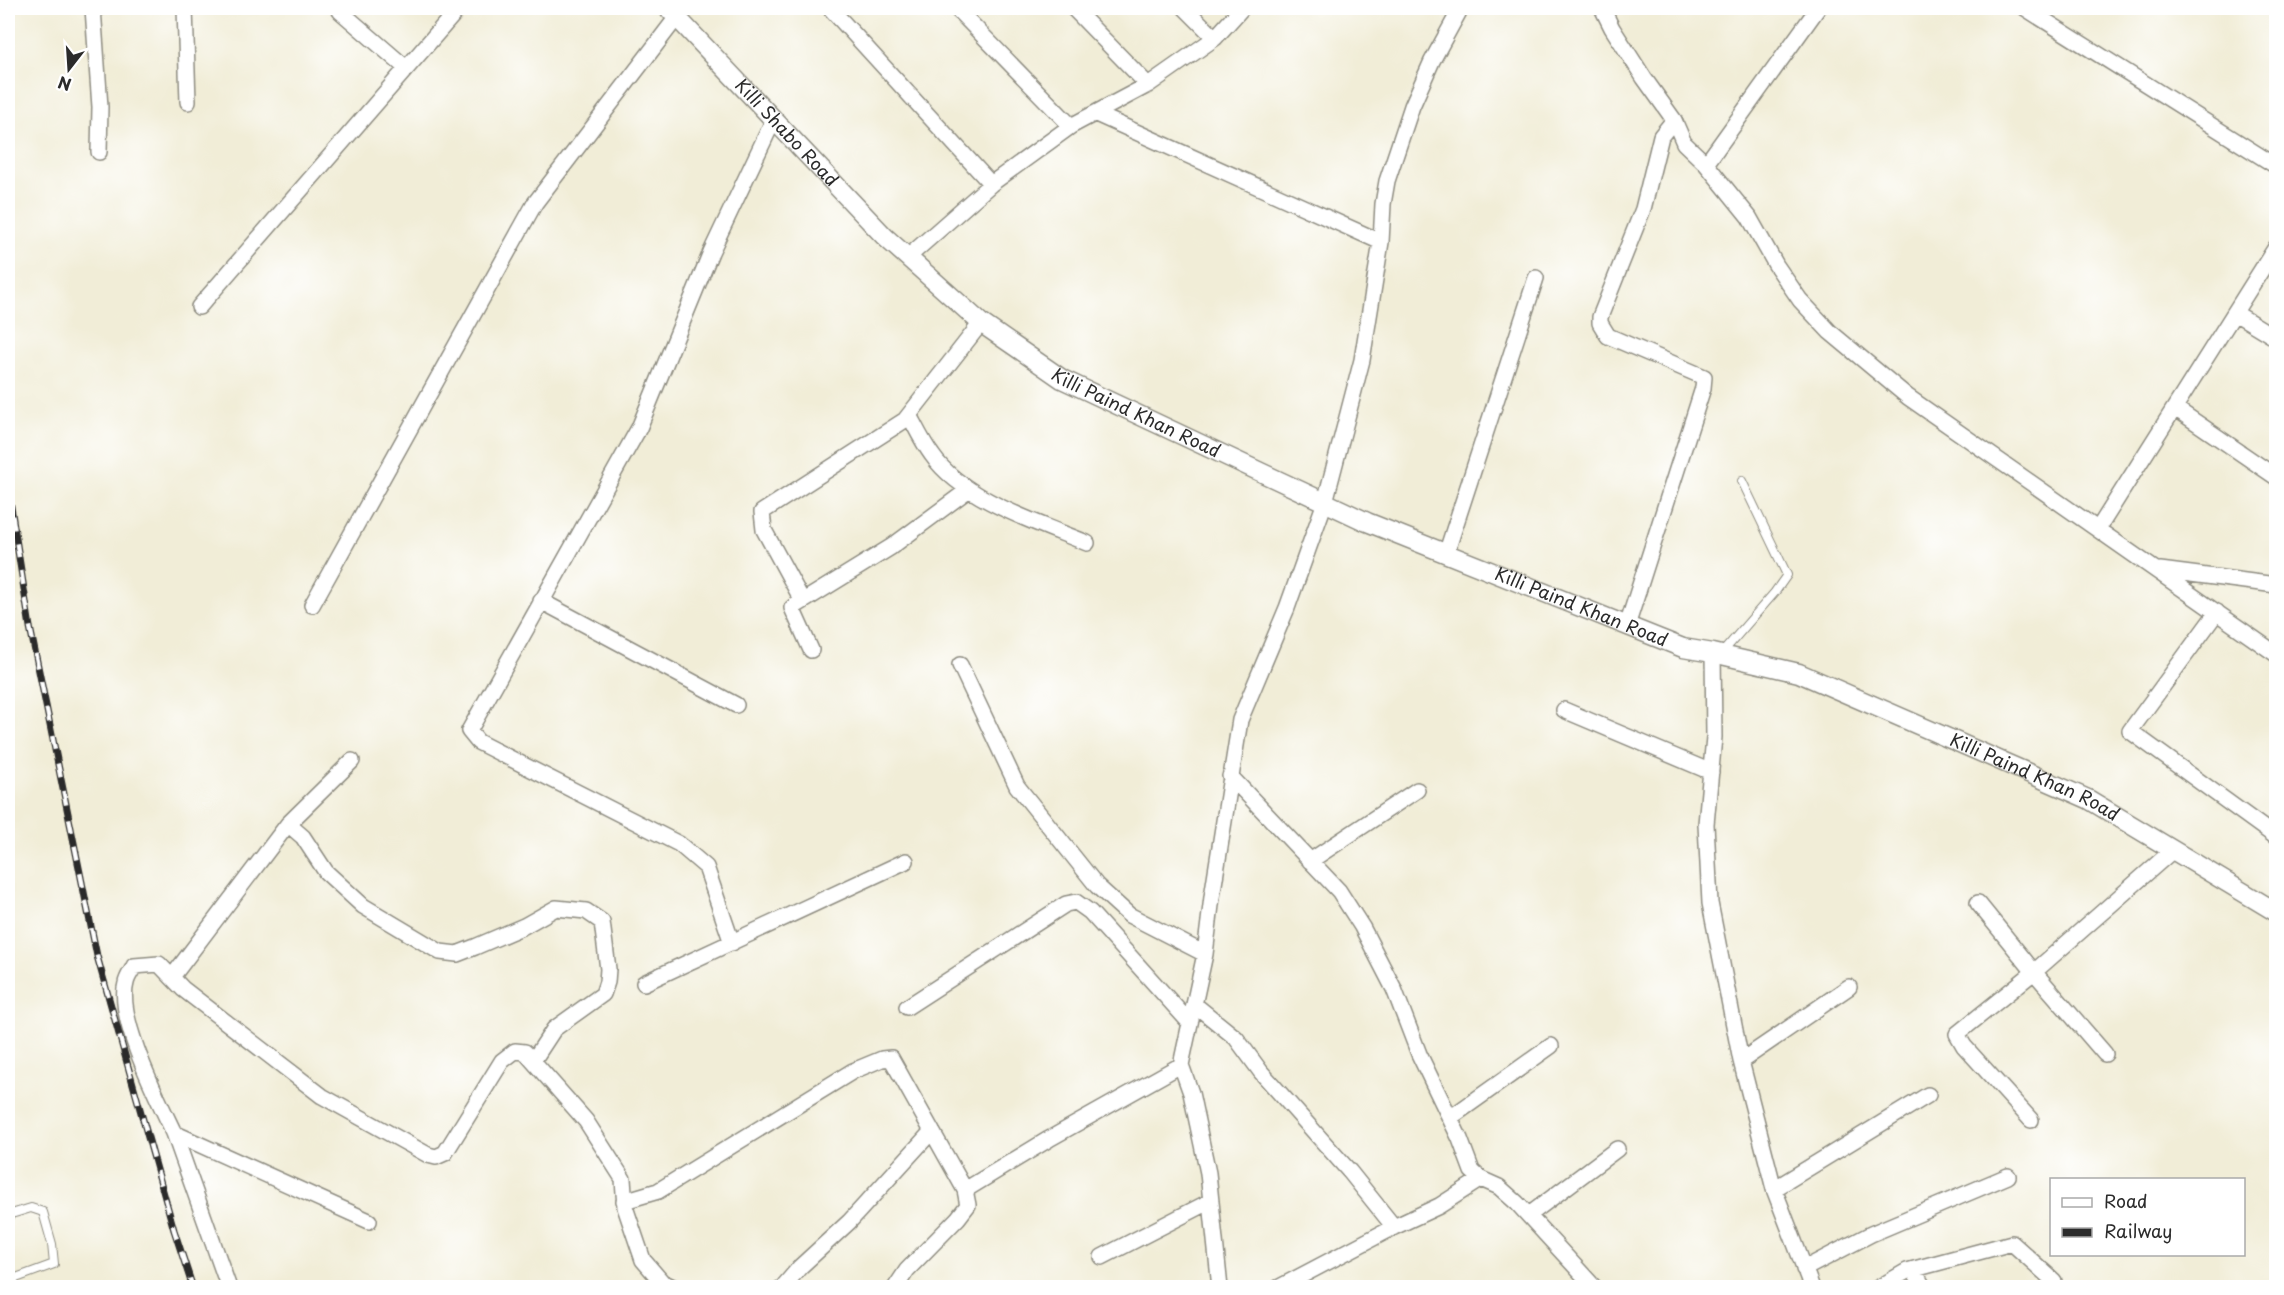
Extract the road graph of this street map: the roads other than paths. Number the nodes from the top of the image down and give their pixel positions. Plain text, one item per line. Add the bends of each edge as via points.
1 (93, 8) edge
2 (184, 8) edge
3 (459, 8) edge
4 (830, 8) edge
5 (956, 8) edge
6 (1073, 8) edge
7 (1185, 8) edge
8 (1242, 8) edge
9 (1461, 8) edge
10 (1602, 8) edge
11 (1818, 8) edge
12 (2025, 8) edge
13 (340, 11) dead end
14 (673, 12) edge
15 (1215, 38) junction
16 (406, 68) junction
17 (1148, 85) junction
18 (188, 102) dead end
19 (1096, 114) junction
20 (774, 119) junction
21 (1674, 120) junction
22 (1071, 126) junction
23 (99, 152) dead end
24 (1706, 164) junction
25 (2277, 166) edge
26 (991, 184) junction
27 (1381, 242) junction
28 (2277, 247) edge
29 (908, 257) junction
30 (1536, 278) dead end
31 (199, 307) dead end
32 (2235, 313) junction
33 (981, 323) junction
34 (2277, 338) edge
35 (2175, 408) junction
36 (909, 415) junction
37 (2277, 477) edge
38 (1742, 481) dead end
39 (968, 490) junction
40 (1325, 502) junction
41 (2098, 528) junction
42 (1087, 543) dead end
43 (1446, 554) junction
44 (2157, 570) junction
45 (2277, 585) edge
46 (802, 600) junction
47 (541, 601) junction
48 (312, 605) dead end
49 (2217, 612) junction
50 (1627, 626) junction
51 (811, 650) dead end
52 (1717, 654) junction
53 (2277, 654) edge
54 (960, 665) dead end
55 (736, 705) dead end
56 (1564, 710) dead end
57 (352, 761) dead end
58 (1711, 772) junction
59 (1230, 777) junction
60 (1417, 790) dead end
61 (288, 824) junction
62 (2277, 837) edge
63 (2173, 850) junction
64 (906, 861) dead end
65 (1310, 861) junction
66 (1978, 903) dead end
67 (2277, 912) edge
68 (732, 943) junction
69 (1205, 954) junction
70 (2034, 972) junction
71 (172, 977) junction
72 (645, 983) dead end
73 (1849, 987) dead end
74 (1194, 1004) junction
75 (907, 1007) dead end
76 (1189, 1022) junction
77 (1551, 1046) dead end
78 (2104, 1054) dead end
79 (533, 1061) junction
80 (1741, 1061) junction
81 (1181, 1065) junction
82 (1928, 1095) dead end
83 (1450, 1118) junction
84 (2031, 1120) dead end
85 (932, 1131) junction
86 (174, 1132) junction
87 (1617, 1149) dead end
88 (2008, 1176) dead end
89 (1481, 1179) junction
90 (1774, 1189) junction
91 (965, 1190) junction
92 (624, 1201) junction
93 (1211, 1201) junction
94 (8, 1215) edge
95 (1529, 1215) junction
96 (369, 1221) dead end
97 (1394, 1227) junction
98 (1102, 1257) dead end
99 (1804, 1269) junction
100 (1913, 1270) junction
101 (16, 1278) dead end
102 (1809, 1286) edge
103 (229, 1287) edge
104 (675, 1287) edge
105 (782, 1287) edge
106 (895, 1287) edge
107 (1220, 1287) edge
108 (1278, 1287) edge
109 (1595, 1287) edge
110 (1878, 1287) edge
111 (1924, 1287) edge
112 (2054, 1287) edge

1 - 23 street
2 - 18 street
3 - 16 street
4 - 26 street
5 - 22 street
6 - 17 street
7 - 15 street
8 - 15 street
9 - 27 street via 1412,106 1387,181
10 - 21 street via 1611,28
11 - 24 street
12 - 25 street
13 - 16 street
14 - 20 street, Killi Shabo Road
14 - 48 street via 535,203
15 - 17 street
16 - 31 street
17 - 19 street
19 - 22 street
19 - 27 street
20 - 29 street, Killi Shabo Road
20 - 47 street via 711,252 639,428
21 - 24 street via 1684,143
21 - 50 street via 1661,136 1643,209 1600,317 1608,336 1704,377
22 - 26 street
24 - 41 street via 1749,217 1800,300 1830,332 1908,397
26 - 29 street
27 - 40 street via 1362,360
28 - 32 street
29 - 33 street, Killi Paind Khan Road
30 - 43 street
32 - 34 street
32 - 35 street
33 - 36 street
33 - 40 street, Killi Paind Khan Road via 1062,379
35 - 37 street
35 - 41 street
36 - 39 street via 933,456
36 - 46 street via 762,512 764,530
38 - 52 lane via 1787,575
39 - 42 street
39 - 46 street via 891,547
40 - 43 street, Killi Paind Khan Road
40 - 59 street via 1287,608 1240,720
41 - 44 street
43 - 50 street, Killi Paind Khan Road
44 - 45 street
44 - 49 street
46 - 51 street via 792,608
47 - 55 street
47 - 68 street via 469,731 477,741 679,844 706,867
49 - 53 street
49 - 62 street via 2130,731
50 - 52 street, Killi Paind Khan Road via 1683,648
52 - 58 street
52 - 63 street, Killi Paind Khan Road via 1799,673 2088,799
54 - 69 street via 1017,786 1097,886 1129,915
56 - 58 street
57 - 61 street
58 - 80 street via 1706,824 1710,903
59 - 65 street
59 - 69 street
60 - 65 street
61 - 71 street
61 - 79 street via 303,837 326,872 363,906 440,952 458,954 556,908 586,911 602,922 608,969 603,994 554,1029
63 - 67 street, Killi Paind Khan Road
63 - 70 street
64 - 68 street
65 - 83 street via 1339,891 1362,927 1394,989
66 - 70 street
68 - 72 street
69 - 74 street
70 - 78 street
70 - 84 street via 1958,1034 1964,1046
71 - 79 street via 322,1096 436,1157 445,1153 502,1061 515,1051 525,1052
71 - 86 street via 159,964 134,966 126,983 126,1002 134,1044
73 - 80 street
74 - 76 street
74 - 97 street via 1236,1038
75 - 76 street via 1066,904 1076,902 1090,912
76 - 81 street
77 - 83 street
79 - 92 street via 592,1131 623,1179
80 - 90 street
81 - 91 street
81 - 93 street via 1191,1093
82 - 90 street
83 - 89 street via 1472,1171
85 - 91 street
85 - 92 street via 891,1059 882,1059 853,1071 658,1191
85 - 105 street via 849,1222
86 - 96 street
86 - 103 street
87 - 95 street
88 - 99 street via 1871,1234
89 - 95 street via 1499,1187
89 - 97 street via 1439,1206
90 - 99 street
91 - 106 street via 968,1205
92 - 104 street via 643,1260 662,1282
93 - 98 street
93 - 107 street
94 - 101 lane via 30,1208 43,1212 52,1244 54,1264
95 - 109 street
97 - 108 street
99 - 102 street
100 - 110 street
100 - 111 street
100 - 112 street via 2012,1243 2054,1281

